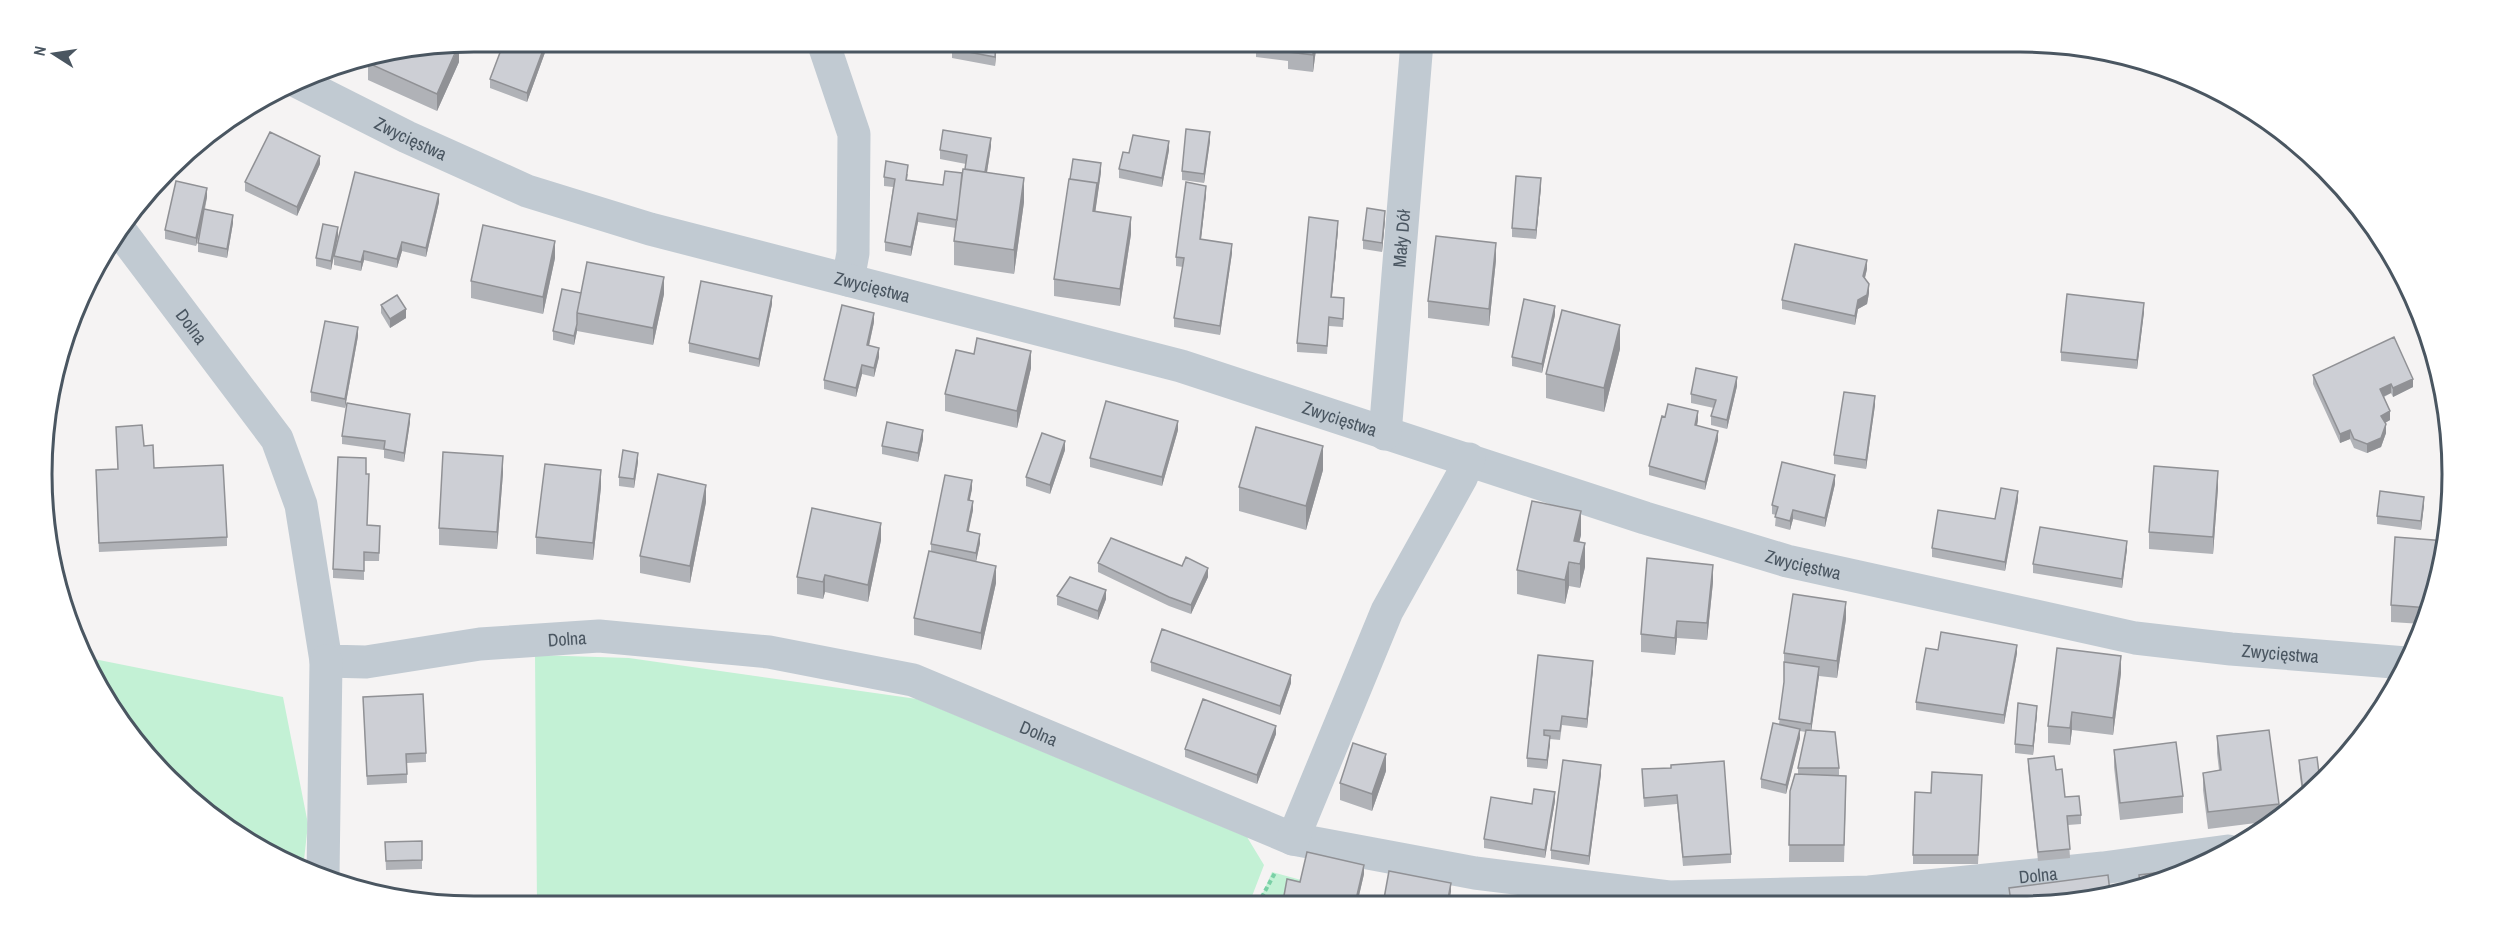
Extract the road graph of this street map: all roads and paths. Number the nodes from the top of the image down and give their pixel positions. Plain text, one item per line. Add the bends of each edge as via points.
1 (826, 52) edge
2 (1416, 52) edge
3 (308, 87) edge
4 (125, 238) edge
5 (848, 280) junction
6 (1385, 434) junction
7 (1469, 459) junction
8 (326, 661) junction
9 (2398, 662) edge
10 (1293, 839) junction
11 (2204, 854) edge
12 (323, 867) edge
13 (1661, 896) edge
14 (1709, 896) edge

1 - 5 street via 854,134 853,253
2 - 6 street, Mały Dół
3 - 5 street, Zwycięstwa via 526,191 650,229
4 - 8 street, Dolna via 277,439 301,505
5 - 6 street, Zwycięstwa via 1181,366
6 - 7 street, Zwycięstwa
7 - 9 street, Zwycięstwa via 1787,561 2134,638 2231,650
7 - 10 street via 1387,611
8 - 10 street, Dolna via 366,662 480,644 599,636 769,652 913,680
8 - 12 street
10 - 13 street, Dolna via 1475,873
11 - 14 street, Dolna via 1869,892

